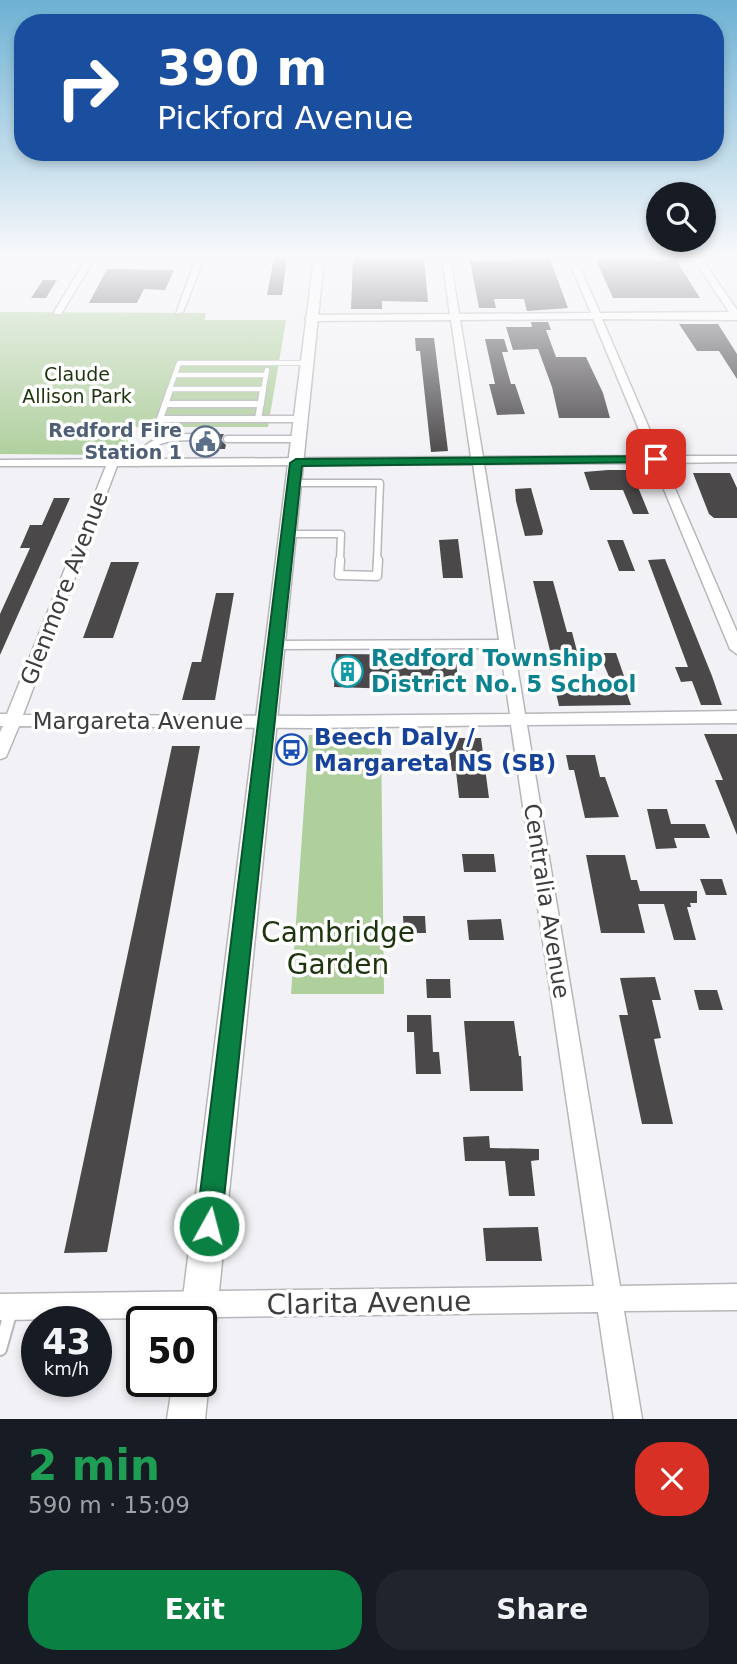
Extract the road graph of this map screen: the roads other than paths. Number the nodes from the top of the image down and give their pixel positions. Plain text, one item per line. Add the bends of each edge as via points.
1 (309, 324) edge
2 (456, 324) edge
3 (599, 324) edge
4 (268, 363) junction
5 (306, 363) junction
6 (175, 375) junction
7 (266, 375) junction
8 (170, 389) junction
9 (263, 389) junction
10 (165, 404) junction
11 (261, 404) junction
12 (258, 419) junction
13 (299, 429) junction
14 (195, 437) dead end
15 (228, 439) dead end
16 (737, 458) edge
17 (656, 459) junction
18 (478, 461) junction
19 (0, 463) edge
20 (113, 463) junction
21 (136, 463) junction
22 (295, 473) junction
23 (288, 534) junction
24 (507, 644) junction
25 (275, 645) junction
26 (737, 649) edge
27 (737, 717) edge
28 (518, 719) junction
29 (6, 720) edge
30 (267, 721) junction
31 (0, 753) edge
32 (737, 1297) edge
33 (609, 1298) junction
34 (200, 1306) edge
35 (6, 1307) edge
36 (126, 1311) edge
37 (217, 1312) edge
38 (0, 1349) edge
39 (189, 1397) edge
40 (186, 1419) edge
41 (628, 1419) edge

1 - 5 main road
2 - 18 street, Centralia Avenue
3 - 17 street
4 - 5 lane
4 - 6 lane via 178,363
4 - 7 lane
5 - 13 main road
6 - 7 lane
6 - 8 lane
7 - 9 lane
8 - 9 lane
8 - 10 lane
9 - 11 lane
10 - 11 lane
10 - 12 lane via 160,419
11 - 12 lane
12 - 13 lane
13 - 15 lane
13 - 22 main road
14 - 21 lane via 150,444
16 - 17 street
17 - 18 street
17 - 26 street
18 - 22 street
18 - 24 street, Centralia Avenue
19 - 20 street
20 - 21 street
20 - 29 street, Glenmore Avenue
21 - 22 street
22 - 23 main road
22 - 23 lane via 380,483 377,576 339,575 341,534
23 - 25 main road
24 - 25 lane
24 - 28 street, Centralia Avenue
25 - 30 main road
27 - 28 street, Margareta Avenue
28 - 30 street, Margareta Avenue
28 - 33 street, Centralia Avenue
29 - 30 street, Margareta Avenue
29 - 31 street, Glenmore Avenue
30 - 34 main road
32 - 33 street, Clarita Avenue
33 - 37 street, Clarita Avenue
33 - 41 street, Centralia Avenue
35 - 36 street, Clarita Avenue
35 - 38 lane
39 - 40 main road

